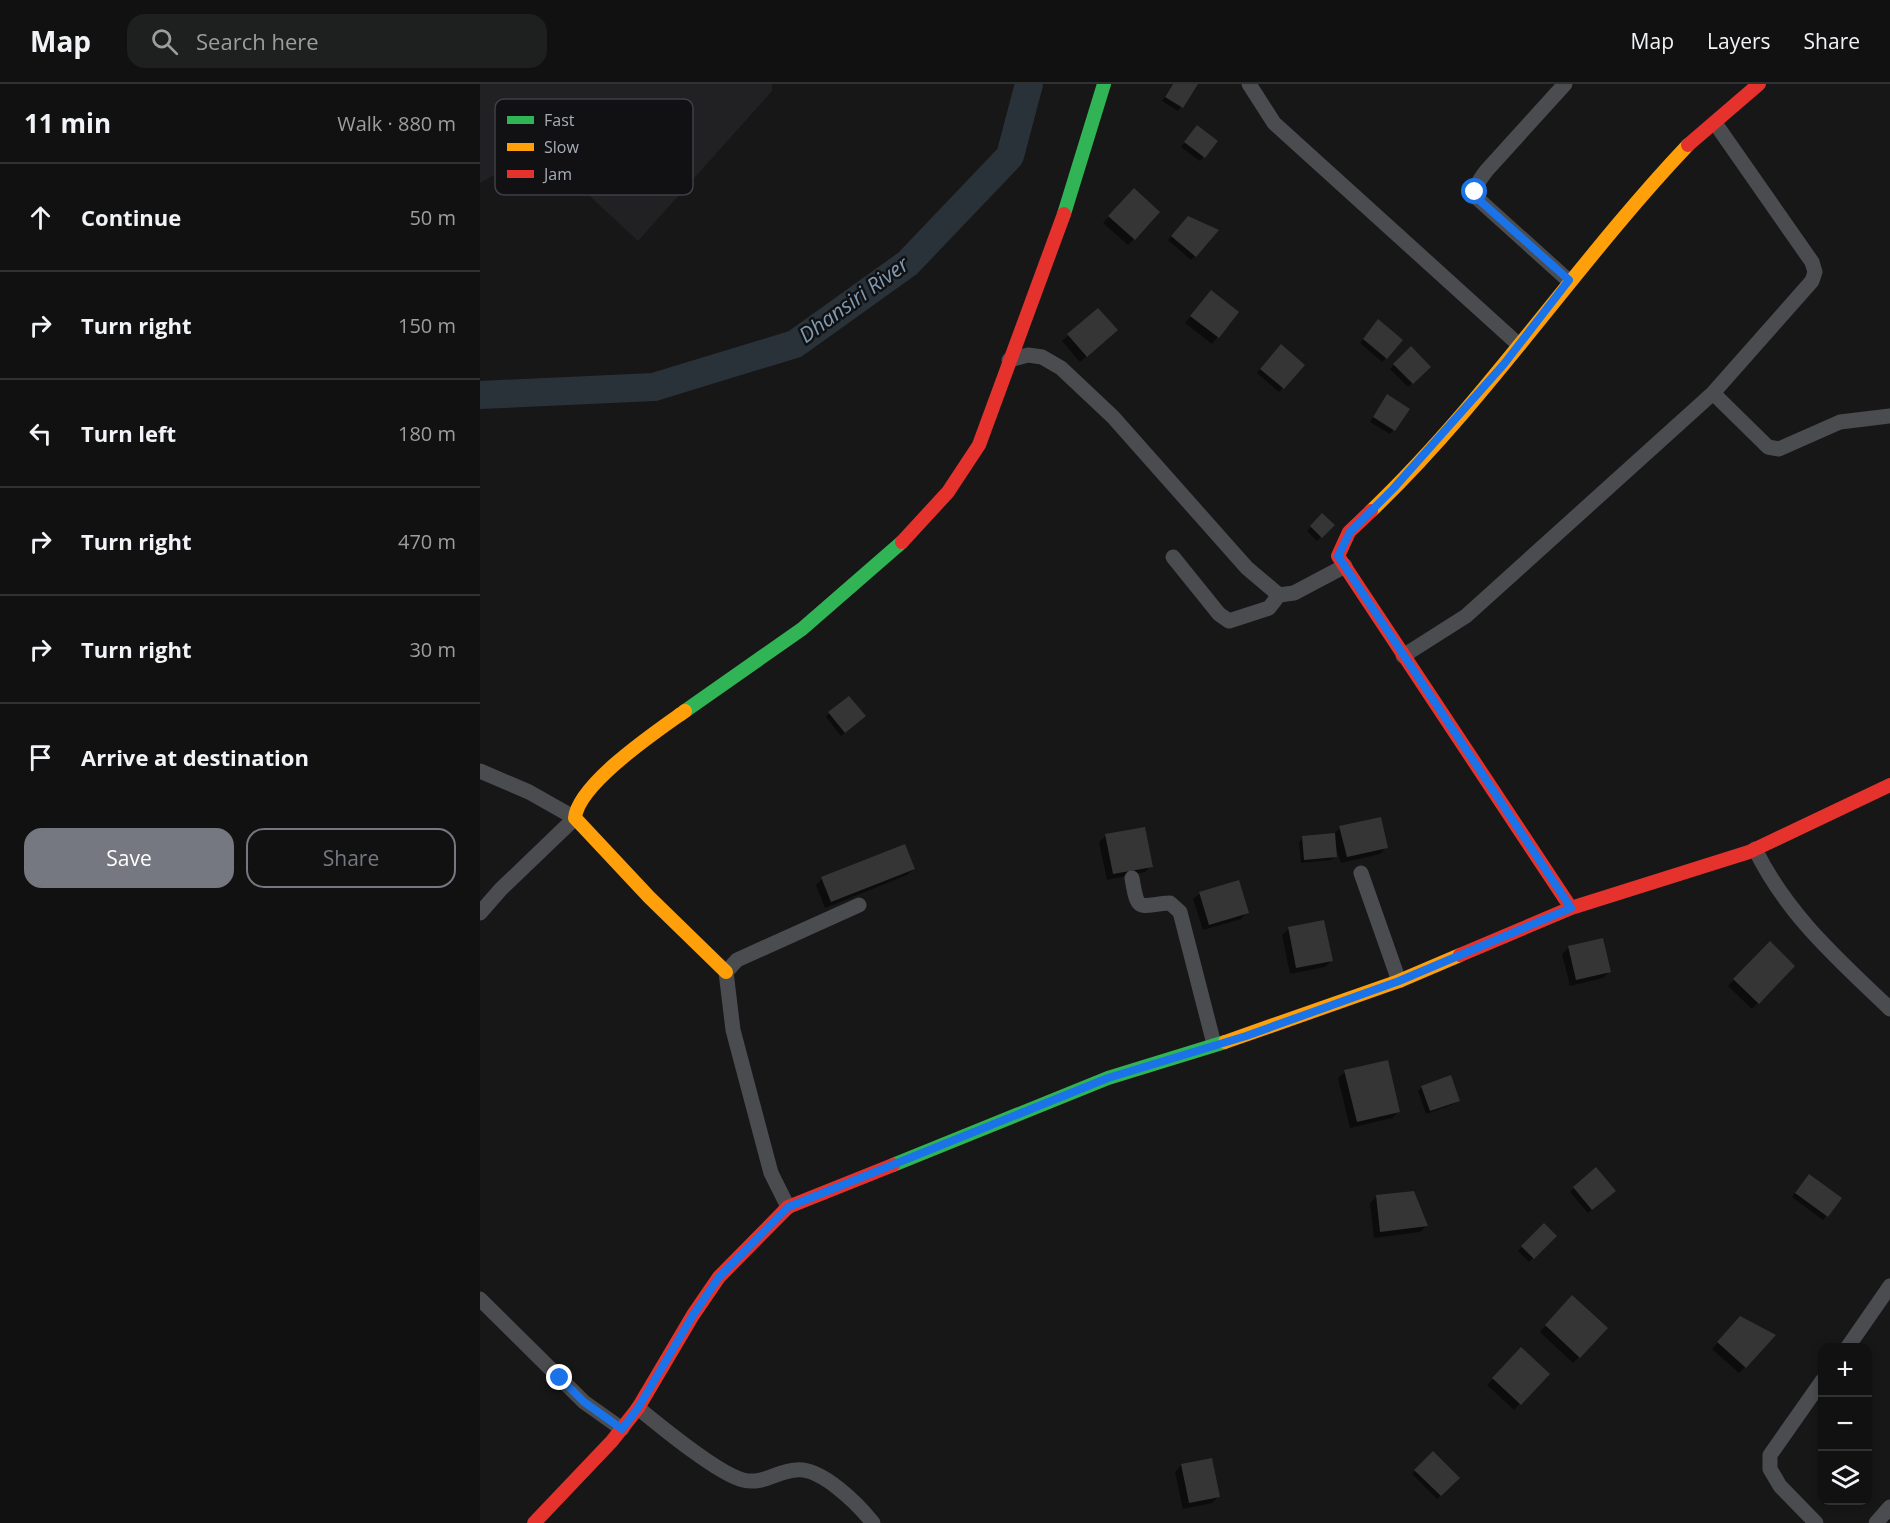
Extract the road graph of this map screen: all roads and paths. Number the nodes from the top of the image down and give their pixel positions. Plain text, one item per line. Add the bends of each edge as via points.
1 (1104, 84) edge
2 (1249, 84) edge
3 (1565, 84) edge
4 (1759, 84) edge
5 (1715, 123) junction
6 (1569, 280) junction
7 (1519, 345) junction
8 (1008, 360) junction
9 (1713, 393) junction
10 (1890, 416) edge
11 (1173, 557) dead end
12 (1345, 567) junction
13 (1279, 595) junction
14 (1403, 656) junction
15 (480, 771) edge
16 (1890, 785) edge
17 (575, 818) junction
18 (1755, 849) junction
19 (1361, 873) dead end
20 (1132, 878) dead end
21 (859, 905) dead end
22 (1571, 908) junction
23 (480, 913) edge
24 (726, 972) junction
25 (1399, 981) junction
26 (1890, 1009) edge
27 (1214, 1044) junction
28 (788, 1207) junction
29 (1890, 1286) edge
30 (480, 1299) edge
31 (1849, 1343) edge
32 (1818, 1387) edge
33 (638, 1408) junction
34 (622, 1429) junction
35 (1890, 1507) edge
36 (534, 1523) edge
37 (873, 1523) edge
38 (1816, 1523) edge
39 (1876, 1523) edge

1 - 8 street via 1052,252
2 - 7 street via 1274,123
3 - 6 street via 1487,170 1475,192 1478,199
4 - 5 street
5 - 6 street via 1679,153
5 - 9 street via 1812,262 1815,272 1812,281
6 - 7 street
7 - 12 street via 1393,489 1350,532 1338,556
8 - 13 street via 1028,355 1042,357 1061,368 1121,425 1246,568
8 - 17 street via 979,446 933,509 835,602 765,657 653,734 605,775 576,807
9 - 10 street via 1768,447 1779,449 1840,422
9 - 14 street via 1466,616
11 - 13 street via 1228,621 1269,608
12 - 13 street via 1294,593
12 - 14 street
14 - 22 street
15 - 17 street
16 - 18 street
17 - 23 street
17 - 24 street via 679,929
18 - 22 street
18 - 26 street via 1792,912 1823,947
19 - 25 street
20 - 27 street via 1139,904 1145,907 1170,903 1180,912
21 - 24 street via 737,960
22 - 25 street
24 - 28 street via 736,1041 771,1173
25 - 27 street
27 - 28 street via 1108,1078
28 - 33 street via 719,1277
29 - 31 street
30 - 34 street via 584,1402
32 - 38 street via 1770,1455 1770,1469 1780,1486
33 - 34 street
33 - 37 street via 731,1476 760,1482 797,1469 812,1472 835,1485
34 - 36 street
35 - 39 street

